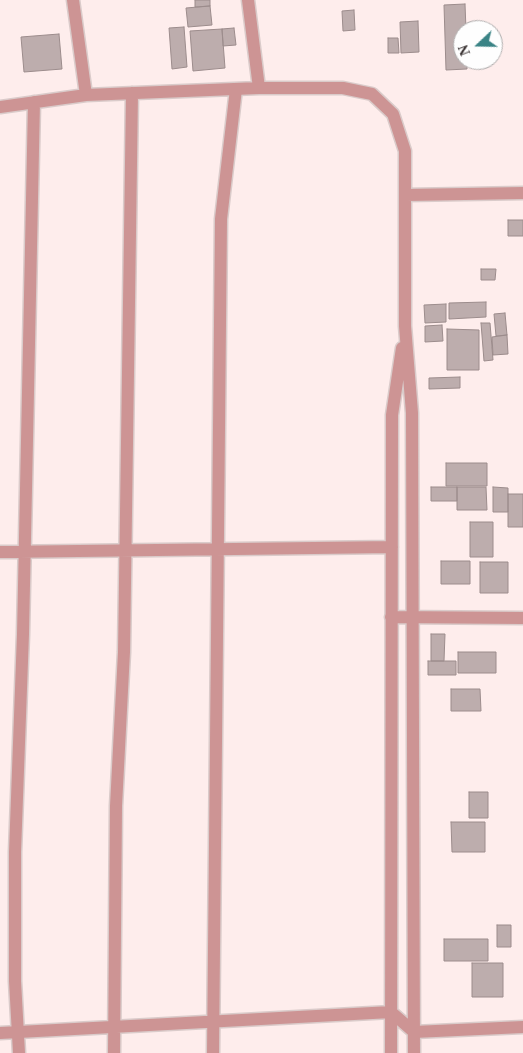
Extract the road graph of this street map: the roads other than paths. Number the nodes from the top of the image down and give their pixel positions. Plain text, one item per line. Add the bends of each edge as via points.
1 (73, 0) edge
2 (248, 0) edge
3 (259, 88) junction
4 (236, 89) junction
5 (132, 93) junction
6 (86, 95) junction
7 (34, 102) junction
8 (0, 107) edge
9 (523, 193) edge
10 (406, 195) junction
11 (405, 326) junction
12 (392, 547) junction
13 (218, 550) junction
14 (126, 551) junction
15 (0, 552) edge
16 (25, 552) junction
17 (391, 617) junction
18 (412, 618) junction
19 (523, 618) edge
20 (391, 1012) junction
21 (213, 1022) junction
22 (114, 1027) junction
23 (523, 1027) edge
24 (18, 1032) junction
25 (414, 1032) junction
26 (0, 1033) edge
27 (19, 1053) edge
28 (114, 1053) edge
29 (213, 1053) edge
30 (391, 1053) edge
31 (414, 1053) edge

1 - 6 street
2 - 3 street
3 - 4 street
3 - 10 street via 343,88 372,94 393,114 405,151
4 - 5 street
4 - 13 street via 221,219
5 - 6 street
5 - 14 street
6 - 7 street
7 - 8 street
7 - 16 street
9 - 10 street
10 - 11 street
11 - 12 street via 392,415
11 - 18 street via 412,413
12 - 13 street
12 - 17 street
13 - 14 street
13 - 21 street
14 - 16 street
14 - 22 street via 116,806
15 - 16 street
16 - 24 street via 15,852
17 - 18 street
17 - 20 street
18 - 19 street
18 - 25 street
20 - 21 street
20 - 25 street
20 - 30 street
21 - 22 street
21 - 29 street
22 - 24 street
22 - 28 street
23 - 25 street
24 - 26 street
24 - 27 street
25 - 31 street

